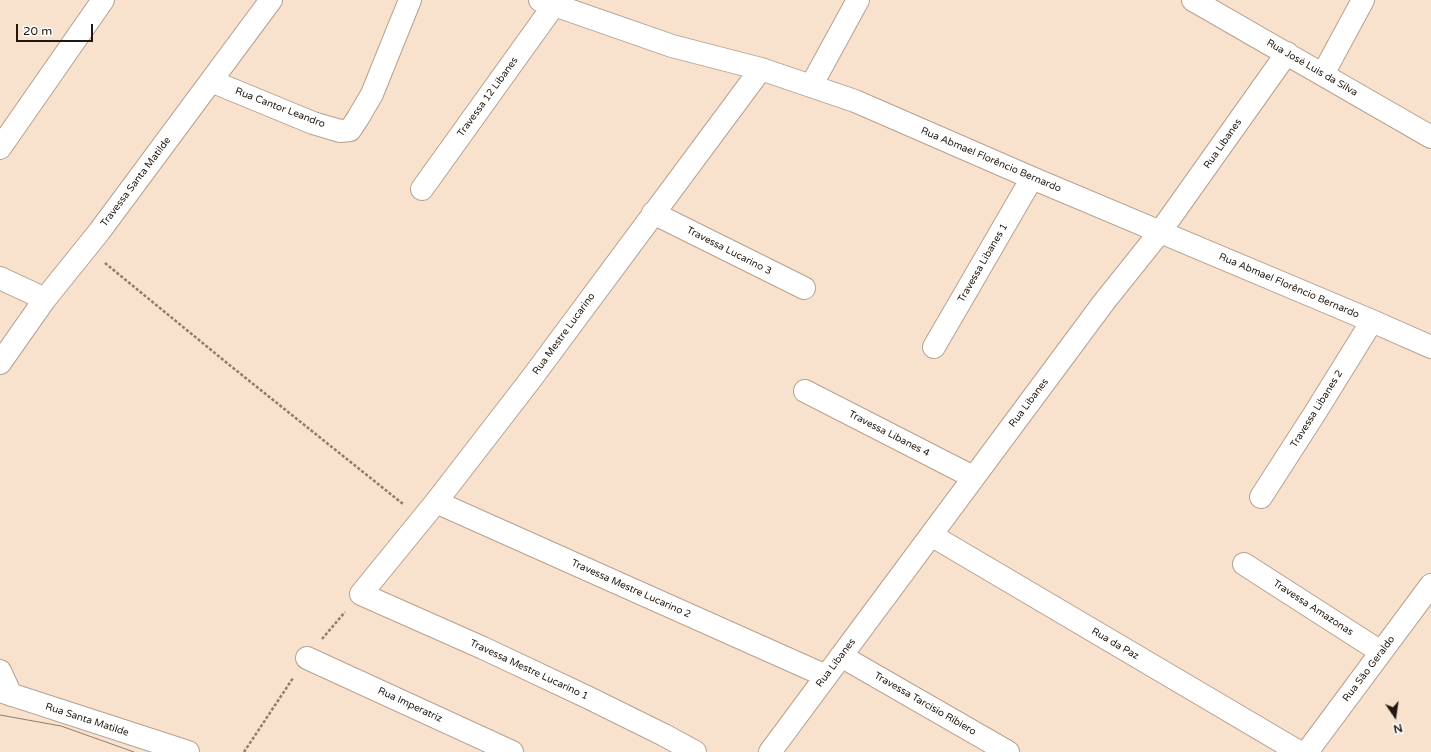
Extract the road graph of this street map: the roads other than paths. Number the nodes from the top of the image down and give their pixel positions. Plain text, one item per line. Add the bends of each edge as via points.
1 (103, 0) edge
2 (271, 0) edge
3 (410, 0) edge
4 (858, 0) edge
5 (1193, 0) edge
6 (1364, 0) edge
7 (547, 2) edge
8 (1287, 53) junction
9 (761, 69) junction
10 (1323, 74) junction
11 (211, 81) junction
12 (811, 86) junction
13 (1431, 137) edge
14 (0, 148) edge
15 (1032, 178) junction
16 (422, 189) dead end
17 (653, 213) junction
18 (1160, 232) junction
19 (0, 278) edge
20 (804, 288) dead end
21 (45, 299) junction
22 (1372, 321) junction
23 (934, 347) dead end
24 (1431, 348) edge
25 (0, 363) edge
26 (805, 391) dead end
27 (973, 477) junction
28 (1261, 497) dead end
29 (436, 502) junction
30 (931, 535) junction
31 (1244, 564) dead end
32 (1431, 585) edge
33 (361, 594) joint
34 (1381, 652) junction
35 (841, 656) junction
36 (307, 658) dead end
37 (0, 671) edge
38 (826, 676) junction
39 (6, 693) edge
40 (188, 752) edge
41 (512, 752) edge
42 (695, 752) edge
43 (770, 752) edge
44 (1008, 752) edge
45 (1299, 752) edge
46 (1307, 752) edge

1 - 14 street
2 - 11 street, Travessa Santa Matilde
3 - 11 street, Rua Cantor Leandro via 372,94 350,130 340,131 313,123
4 - 12 street
5 - 8 street, Rua José Luis da Silva
6 - 10 street
7 - 9 street, Rua Abmael Florêncio Bernardo via 672,46
7 - 16 street, Travessa 12 Libanes
8 - 10 street, Rua José Luis da Silva
8 - 18 street, Rua Libanes
9 - 12 street, Rua Abmael Florêncio Bernardo
9 - 17 street, Rua Mestre Lucarino
10 - 13 street, Rua José Luis da Silva
11 - 21 street, Travessa Santa Matilde
12 - 15 street, Rua Abmael Florêncio Bernardo via 855,101
15 - 18 street, Rua Abmael Florêncio Bernardo
15 - 23 street, Travessa Libanes 1
17 - 20 street, Travessa Lucarino 3
17 - 29 street, Rua Mestre Lucarino via 531,379
18 - 22 street, Rua Abmael Florêncio Bernardo
18 - 27 street, Rua Libanes via 1104,302
19 - 21 street
21 - 25 street, Travessa Santa Matilde
22 - 24 street, Rua Abmael Florêncio Bernardo
22 - 28 street, Travessa Libanes 2
26 - 27 street, Travessa Libanes 4
27 - 30 street, Rua Libanes
29 - 33 street, Rua Mestre Lucarino
29 - 38 street, Travessa Mestre Lucarino 2
30 - 35 street, Rua Libanes
30 - 45 street, Rua da Paz
31 - 34 street, Travessa Amazonas
32 - 34 street, Rua São Geraldo
33 - 42 street, Travessa Mestre Lucarino 1 via 588,697
34 - 46 street, Rua São Geraldo
35 - 38 street, Rua Libanes
35 - 44 street, Travessa Tarcisio Ribiero
36 - 41 street, Rua Imperatriz
37 - 39 street, Rua Santa Matilde
38 - 43 street, Rua Libanes
39 - 40 street, Rua Santa Matilde

